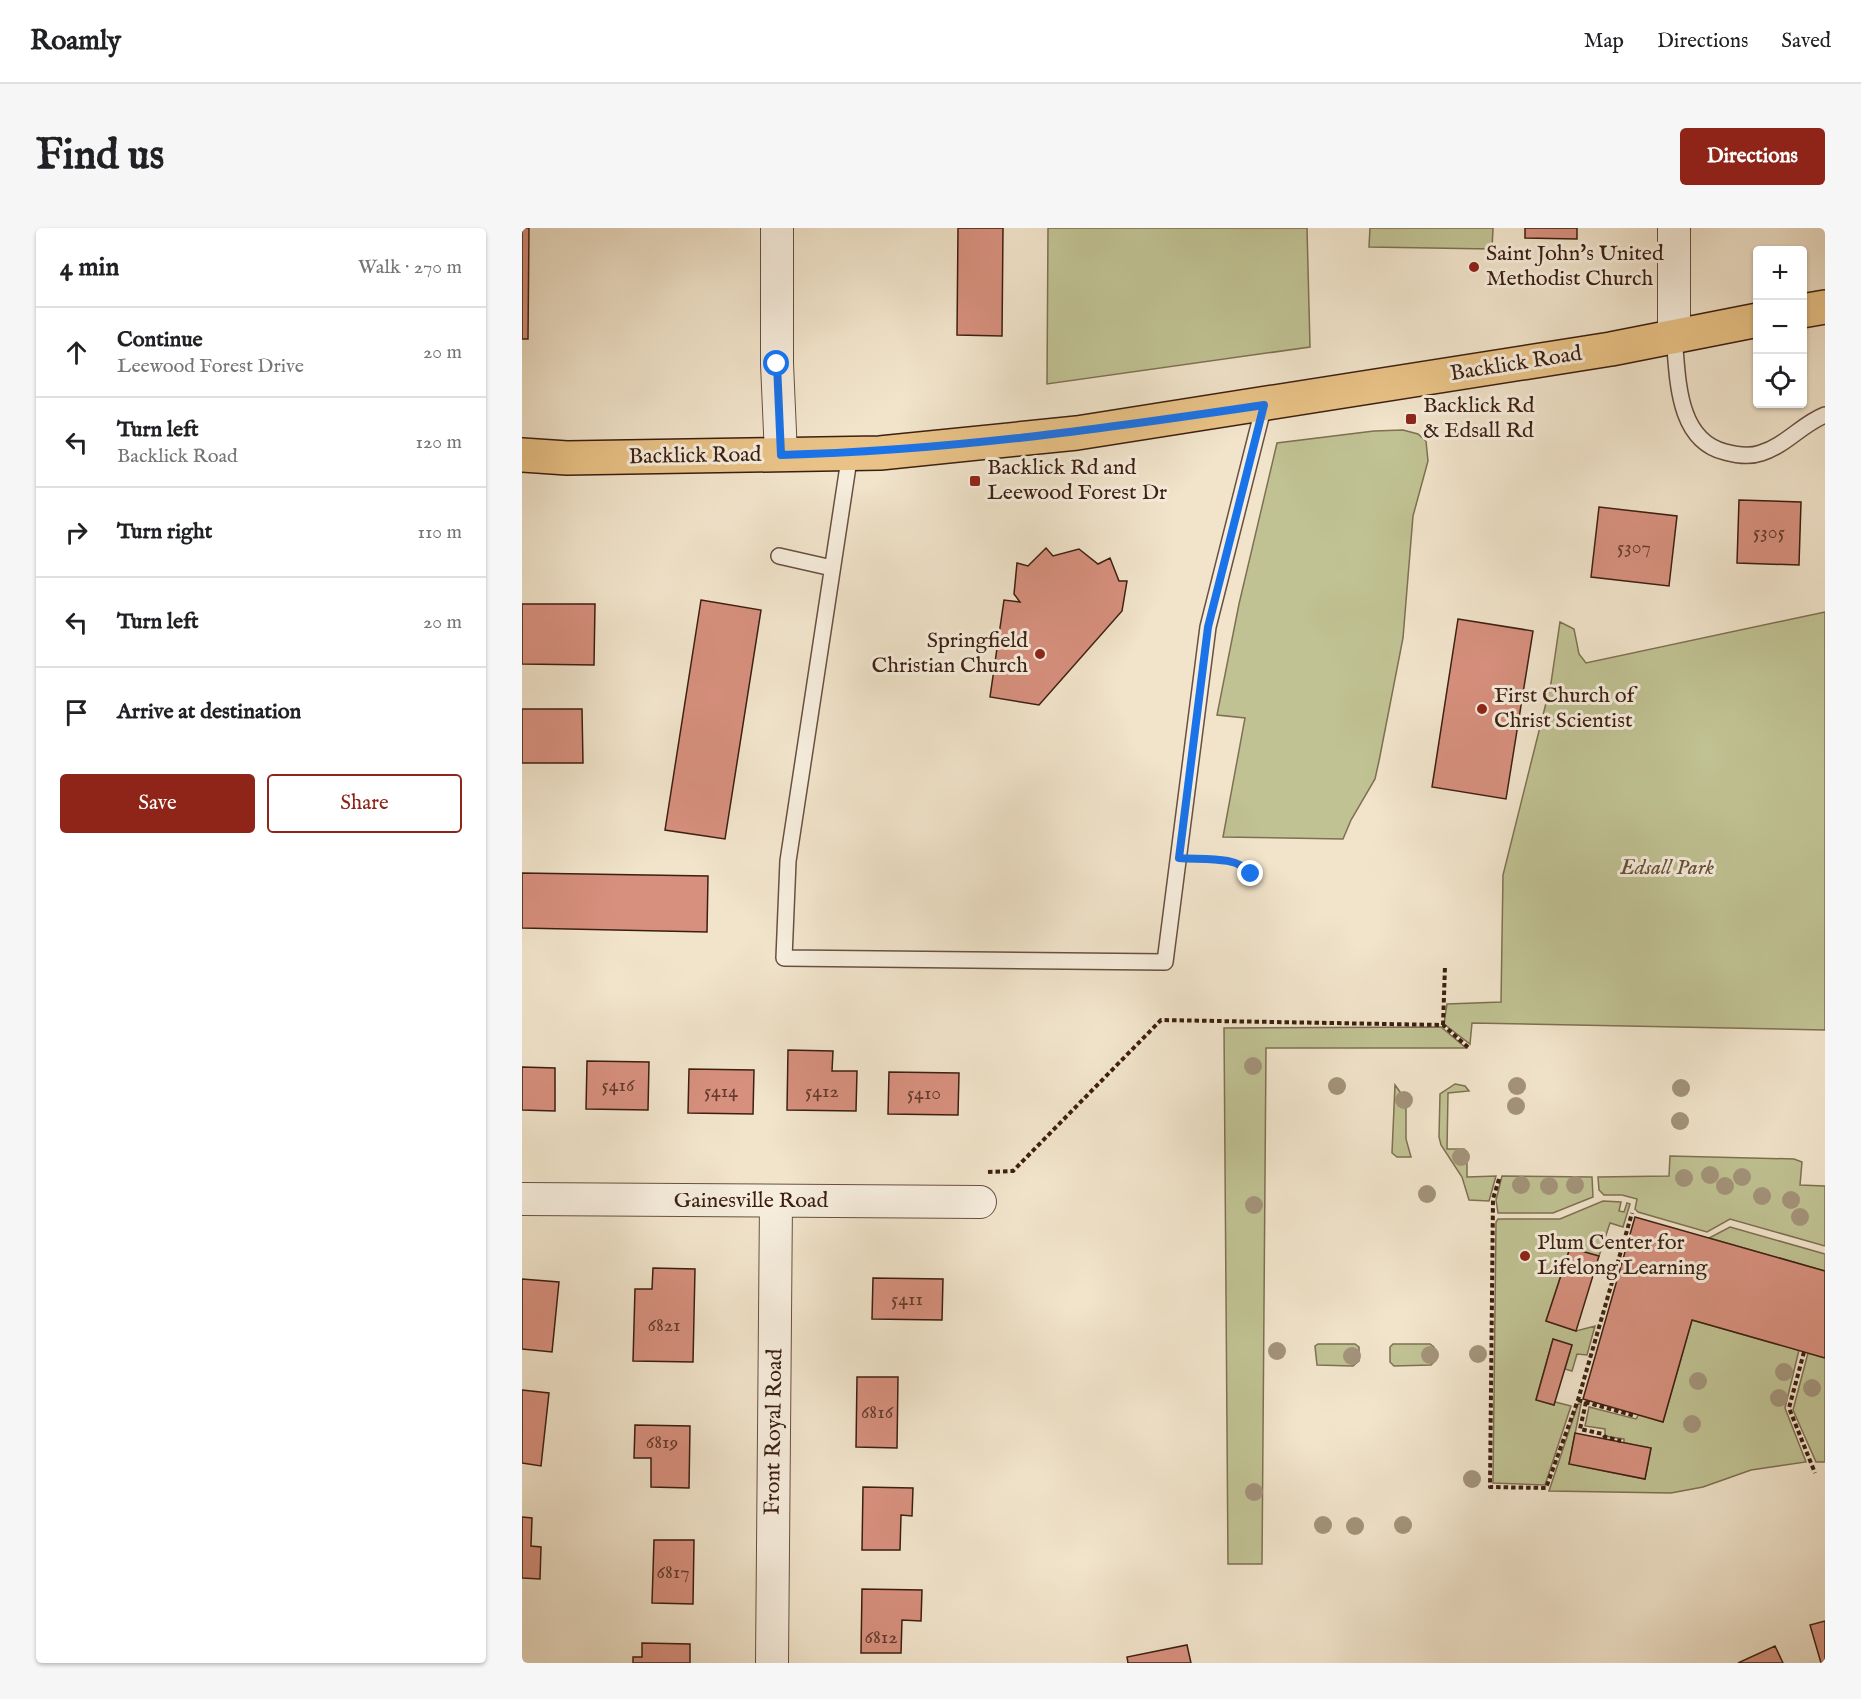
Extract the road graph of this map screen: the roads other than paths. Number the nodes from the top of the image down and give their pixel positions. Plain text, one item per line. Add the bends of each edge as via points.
1 (777, 228) edge
2 (1674, 228) edge
3 (1825, 307) edge
4 (1807, 310) edge
5 (1753, 321) edge
6 (1674, 337) junction
7 (1264, 405) junction
8 (1825, 415) edge
9 (850, 453) junction
10 (522, 455) edge
11 (781, 455) junction
12 (779, 556) dead end
13 (832, 568) junction
14 (522, 1199) edge
15 (777, 1201) junction
16 (980, 1202) road end
17 (772, 1663) edge

1 - 11 street
2 - 6 street
3 - 4 main road
5 - 6 main road, Backlick Road
6 - 7 main road, Backlick Road
6 - 8 lane via 1685,415 1706,444 1719,451 1760,454
7 - 9 main road, Backlick Road via 1077,433
7 - 13 lane via 1208,627 1165,962 784,958 788,861
9 - 11 main road, Backlick Road
9 - 13 lane
10 - 11 main road, Backlick Road
12 - 13 lane
14 - 15 street, Gainesville Road
15 - 16 street, Gainesville Road
15 - 17 street, Front Royal Road

